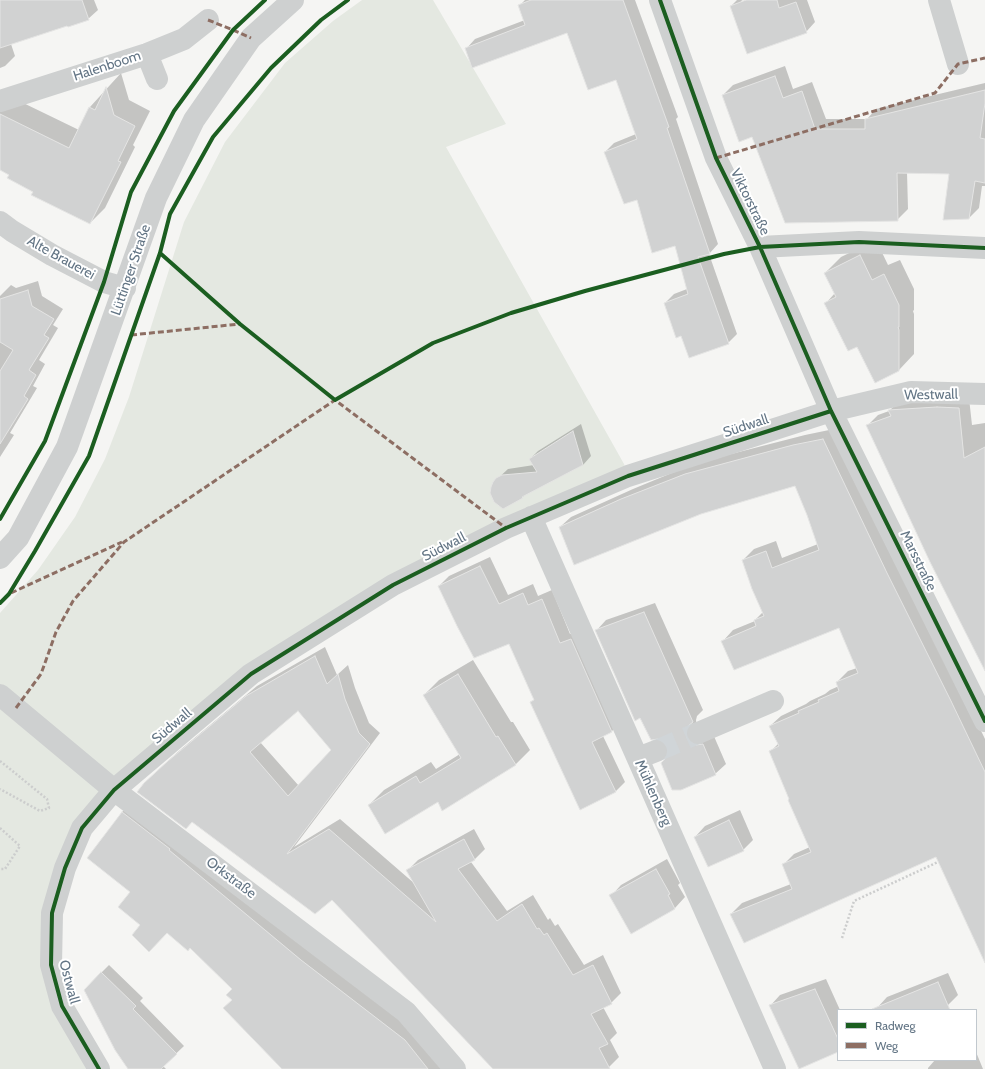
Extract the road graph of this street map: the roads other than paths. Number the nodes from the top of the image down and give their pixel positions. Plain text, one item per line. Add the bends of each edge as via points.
1 (293, 0) edge
2 (660, 0) edge
3 (939, 0) edge
4 (208, 20) dead end
5 (147, 54) junction
6 (958, 64) dead end
7 (157, 79) dead end
8 (0, 101) edge
9 (0, 222) edge
10 (760, 248) junction
11 (985, 248) edge
12 (125, 288) junction
13 (985, 394) edge
14 (831, 410) junction
15 (531, 517) junction
16 (0, 558) edge
17 (0, 695) edge
18 (773, 701) dead end
19 (985, 721) edge
20 (698, 733) tunnel mouth
21 (114, 790) junction
22 (99, 1069) edge
23 (455, 1069) edge
24 (775, 1069) edge

1 - 12 street, Lüttinger Straße via 251,38 194,120 156,198
2 - 10 street, Viktorstraße via 716,158
3 - 6 street
4 - 5 street, Halenboom via 184,39
5 - 7 street
5 - 8 street, Halenboom
9 - 12 street, Alte Brauerei via 52,255 104,282
10 - 11 street via 859,242
10 - 14 street, Viktorstraße
12 - 16 street, Lüttinger Straße via 67,447 18,538
13 - 14 street, Westwall via 911,392
14 - 15 street, Südwall via 628,476
14 - 19 street, Marsstraße
15 - 21 street, Südwall via 393,585 250,674
15 - 24 street, Mühlenberg via 647,755
17 - 21 street, Orkstraße
18 - 20 street
21 - 22 street, Ostwall via 82,828 65,868 52,913 51,965 62,1006
21 - 23 street, Orkstraße via 406,1012

